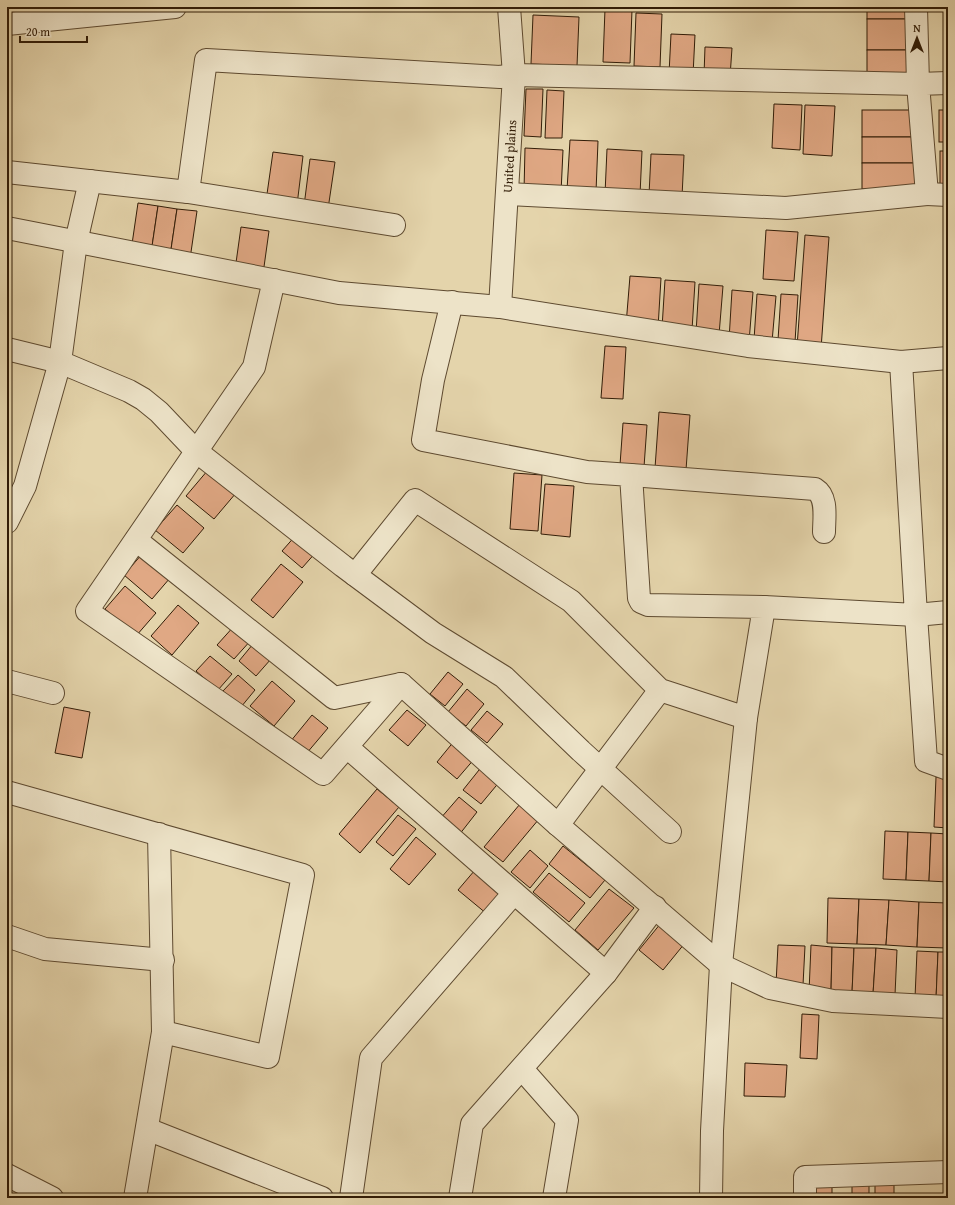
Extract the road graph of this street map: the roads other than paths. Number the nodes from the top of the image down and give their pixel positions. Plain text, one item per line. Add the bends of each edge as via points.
1 (175, 7) edge
2 (509, 7) edge
3 (916, 7) edge
4 (7, 24) edge
5 (514, 75) junction
6 (948, 83) edge
7 (918, 84) junction
8 (7, 172) edge
9 (90, 181) junction
10 (188, 192) junction
11 (507, 194) junction
12 (938, 194) edge
13 (394, 225) dead end
14 (7, 228) edge
15 (76, 242) junction
16 (274, 280) junction
17 (452, 302) junction
18 (500, 307) junction
19 (7, 349) edge
20 (948, 358) edge
21 (60, 362) junction
22 (902, 362) junction
23 (196, 451) junction
24 (631, 475) junction
25 (7, 522) edge
26 (824, 532) dead end
27 (136, 540) junction
28 (355, 575) junction
29 (764, 607) junction
30 (948, 612) edge
31 (916, 615) junction
32 (7, 681) edge
33 (401, 684) junction
34 (660, 690) junction
35 (53, 693) dead end
36 (746, 718) junction
37 (347, 747) junction
38 (600, 768) junction
39 (948, 769) edge
40 (7, 792) edge
41 (558, 824) junction
42 (670, 832) dead end
43 (159, 834) junction
44 (514, 893) junction
45 (655, 907) junction
46 (7, 936) edge
47 (163, 960) junction
48 (720, 965) junction
49 (606, 973) junction
50 (948, 1007) edge
51 (164, 1032) junction
52 (522, 1069) junction
53 (147, 1129) junction
54 (948, 1172) edge
55 (7, 1175) edge
56 (52, 1198) edge
57 (135, 1198) edge
58 (322, 1198) edge
59 (352, 1198) edge
60 (460, 1198) edge
61 (554, 1198) edge
62 (711, 1198) edge
63 (805, 1198) edge

1 - 4 street
2 - 5 street, United plains
3 - 7 street
5 - 7 street
5 - 10 street via 206,60
5 - 11 street, United plains
6 - 7 street
7 - 12 street
8 - 9 street
9 - 10 street
9 - 15 street
10 - 13 street
11 - 12 street via 786,208
11 - 18 street, United plains
14 - 15 street
15 - 16 street
15 - 21 street
16 - 17 street via 339,292
16 - 23 street via 254,367
17 - 18 street
17 - 24 street via 432,380 423,440 587,472
18 - 22 street via 748,346
19 - 21 street
20 - 22 street
21 - 23 street via 129,391 143,400 160,412
21 - 25 street via 25,486
22 - 31 street
23 - 27 street
23 - 28 street
24 - 26 street via 815,489 820,492 823,499
24 - 29 street via 641,602 648,605
27 - 33 street via 334,698
27 - 37 street via 87,611 323,774
28 - 34 street via 415,500 571,601
28 - 38 street via 432,633 504,677
29 - 31 street
29 - 36 street
30 - 31 street
31 - 39 street via 926,761
32 - 35 street
33 - 37 street
33 - 41 street
34 - 36 street
34 - 38 street
36 - 48 street
37 - 44 street
38 - 41 street
38 - 42 street
40 - 43 street
41 - 45 street
43 - 47 street
43 - 51 street via 303,875 268,1057
44 - 49 street
44 - 59 street via 372,1058
45 - 48 street
45 - 49 street
46 - 47 street via 45,949
47 - 51 street
48 - 50 street via 770,988 834,1001
48 - 62 street
49 - 52 street
51 - 53 street
52 - 60 street via 472,1124
52 - 61 street via 567,1120
53 - 57 street
53 - 58 street
54 - 63 street via 805,1177
55 - 56 street

